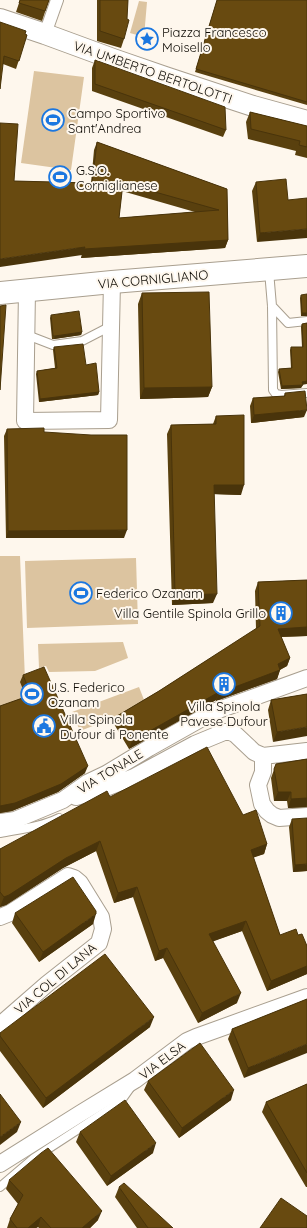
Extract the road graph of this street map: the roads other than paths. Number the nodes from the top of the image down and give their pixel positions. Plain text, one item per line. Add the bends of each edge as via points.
1 (57, 0) edge
2 (0, 19) edge
3 (45, 34) junction
4 (307, 121) edge
5 (307, 266) edge
6 (269, 270) junction
7 (112, 282) junction
8 (28, 290) junction
9 (0, 293) edge
10 (272, 306) junction
11 (307, 321) edge
12 (111, 326) junction
13 (27, 335) junction
14 (307, 393) edge
15 (307, 678) edge
16 (307, 751) edge
17 (263, 756) junction
18 (64, 807) junction
19 (307, 816) edge
20 (0, 822) edge
21 (0, 833) edge
22 (0, 917) edge
23 (307, 997) edge
24 (0, 1025) edge
25 (135, 1080) junction
26 (0, 1164) edge
27 (0, 1187) edge

1 - 3 street
2 - 3 street, VIA UMBERTO BERTOLOTTI
3 - 4 street, VIA UMBERTO BERTOLOTTI via 252,106
5 - 6 main road, VIA CORNIGLIANO
6 - 7 main road, VIA CORNIGLIANO
6 - 10 lane
7 - 8 main road, VIA CORNIGLIANO
7 - 12 street
8 - 9 main road, VIA CORNIGLIANO
8 - 13 street
10 - 11 lane via 288,323
10 - 14 lane via 273,390 281,395
12 - 13 lane via 82,341 52,345
12 - 13 street via 109,420 25,420
15 - 18 street, VIA TONALE via 213,712 87,783
16 - 17 street
17 - 18 street via 254,752 235,734 224,732 195,744 134,777
17 - 19 street via 264,772 258,785 262,804 267,811 279,818
18 - 20 street, VIA TONALE
18 - 21 lane via 53,821
22 - 24 street, VIA COL DI LANA via 68,876 80,883 101,917 103,929 99,943
23 - 25 street, VIA ELSA via 196,1037
25 - 26 street
25 - 27 lane, VIA ELSA via 120,1102 34,1158

